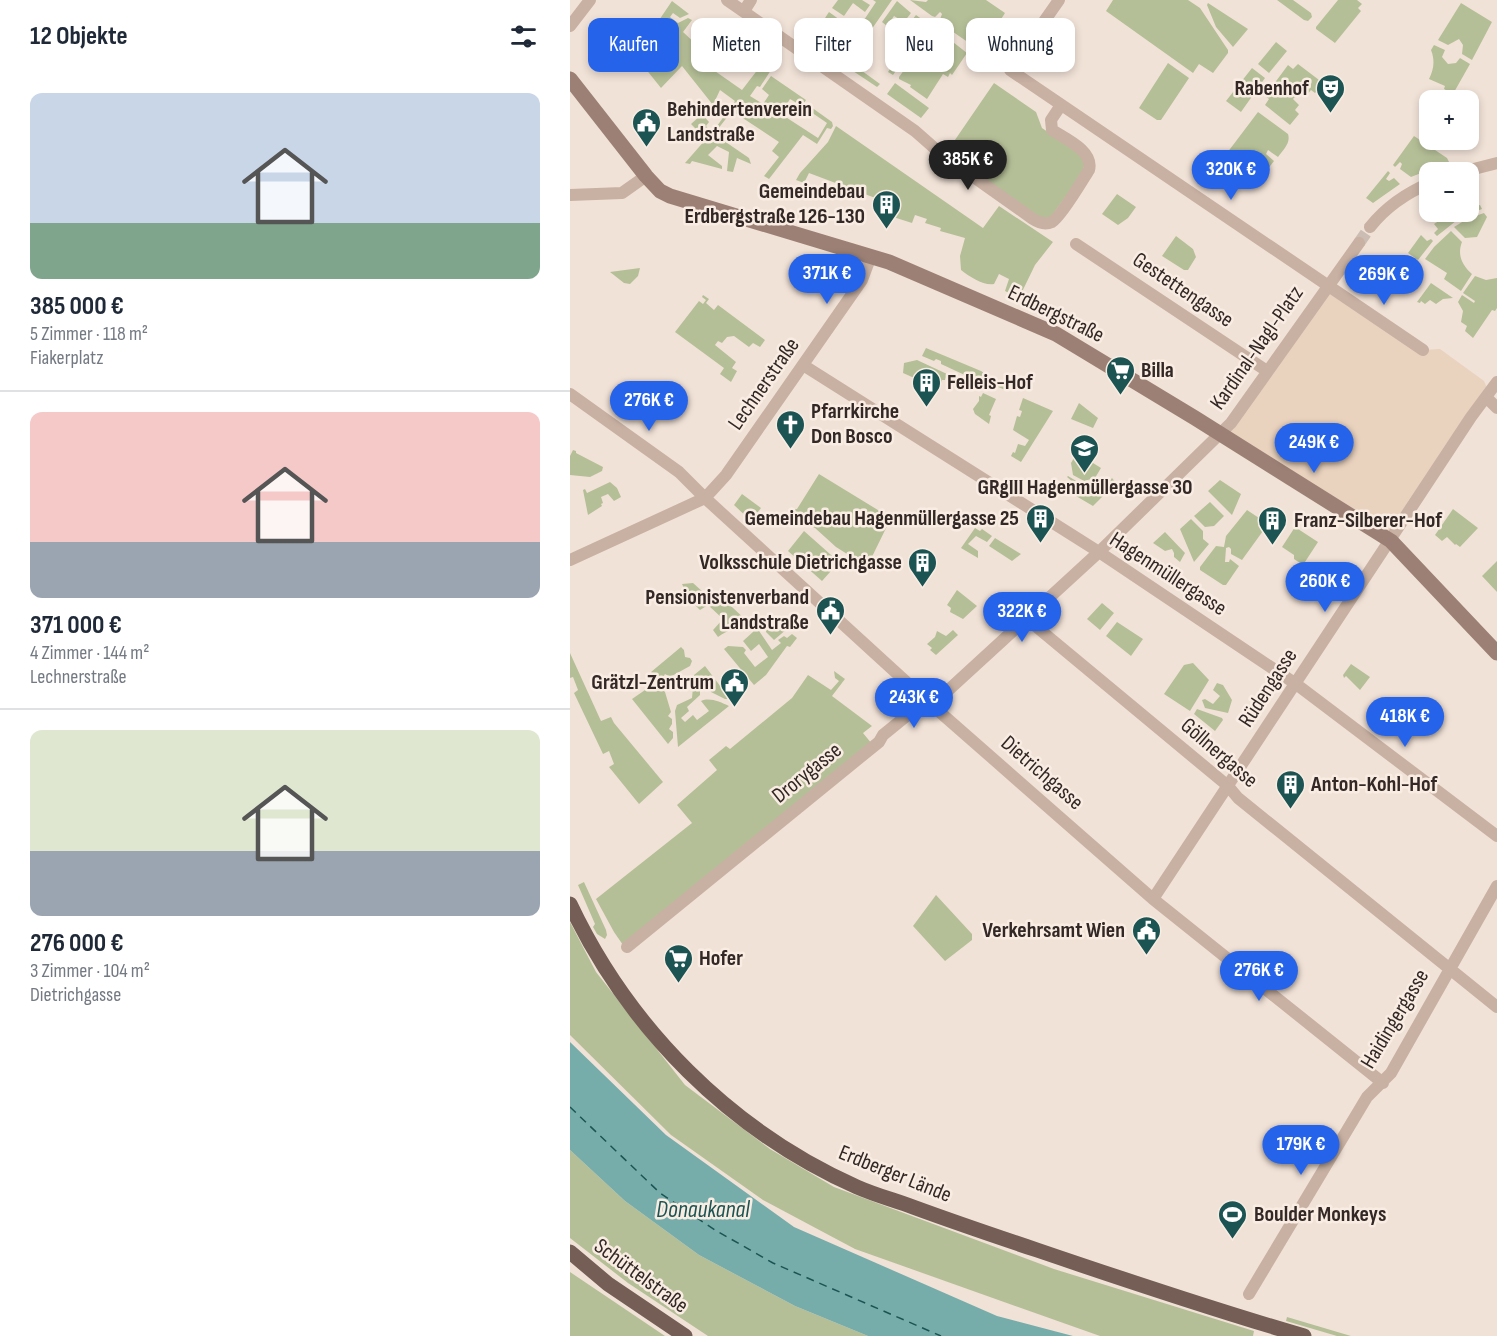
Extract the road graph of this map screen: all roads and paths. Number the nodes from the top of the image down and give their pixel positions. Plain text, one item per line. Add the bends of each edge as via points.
1 (590, 0) edge
2 (727, 0) edge
3 (1059, 0) edge
4 (747, 5) edge
5 (570, 26) edge
6 (570, 79) edge
7 (1061, 105) junction
8 (1497, 163) edge
9 (1479, 168) edge
10 (645, 176) junction
11 (1419, 189) edge
12 (570, 195) edge
13 (1370, 227) tunnel mouth
14 (1359, 243) tunnel mouth
15 (1076, 244) dead end
16 (871, 256) junction
17 (1328, 286) junction
18 (1423, 350) dead end
19 (803, 365) junction
20 (1267, 371) junction
21 (1497, 382) edge
22 (570, 394) edge
23 (1487, 398) junction
24 (1497, 408) edge
25 (1220, 434) junction
26 (705, 498) junction
27 (1391, 541) junction
28 (1099, 552) junction
29 (570, 560) edge
30 (1027, 619) junction
31 (1497, 653) edge
32 (1296, 684) junction
33 (926, 700) junction
34 (1228, 786) junction
35 (1497, 836) edge
36 (1497, 886) edge
37 (1153, 898) junction
38 (570, 904) edge
39 (627, 947) dead end
40 (1450, 969) junction
41 (1497, 1007) edge
42 (1383, 1083) junction
43 (570, 1252) edge
44 (1249, 1294) dead end
45 (685, 1336) edge
46 (1304, 1336) edge

1 - 5 street
2 - 4 street
3 - 7 street via 1010,70
4 - 7 street via 940,153 1038,222 1049,223 1057,217 1090,165 1083,152 1052,130 1051,120
6 - 10 street, Erdbergstraße
7 - 17 street
8 - 9 street
10 - 12 street via 622,193
10 - 16 street, Erdbergstraße via 670,196
11 - 13 street via 1399,199
14 - 17 street, Kardinal-Nagl-Platz
15 - 20 street, Gestettengasse
16 - 19 street, Lechnerstraße via 862,280
16 - 25 street, Erdbergstraße via 1056,334
17 - 18 street
17 - 20 street, Kardinal-Nagl-Platz
19 - 26 street, Lechnerstraße via 726,475
19 - 28 street, Hagenmüllergasse
20 - 25 street, Kardinal-Nagl-Platz
21 - 23 street, Rüdengasse
22 - 26 street, Dietrichgasse via 679,471
23 - 24 street
23 - 27 street, Rüdengasse
25 - 27 street, Erdbergstraße
25 - 28 street, Drorygasse
26 - 29 street, Lechnerstraße
26 - 33 street, Dietrichgasse
27 - 31 street, Erdbergstraße
27 - 32 street, Rüdengasse
28 - 30 street, Drorygasse
28 - 32 street, Hagenmüllergasse
30 - 33 street, Drorygasse via 943,695
30 - 34 street, Göllnergasse
32 - 34 street, Rüdengasse
32 - 35 street, Hagenmüllergasse
33 - 37 street, Dietrichgasse
33 - 39 street, Drorygasse
34 - 37 street, Rüdengasse
34 - 40 street, Göllnergasse
36 - 40 street, Haidingergasse
37 - 42 street, Dietrichgasse
38 - 46 main road, Erdberger Lände via 608,974 634,1012 676,1059 716,1099 794,1154 858,1187 969,1227
40 - 41 street, Göllnergasse
40 - 42 street, Haidingergasse
42 - 44 street, Haidingergasse via 1366,1097
43 - 45 main road, Schüttelstraße via 608,1284

